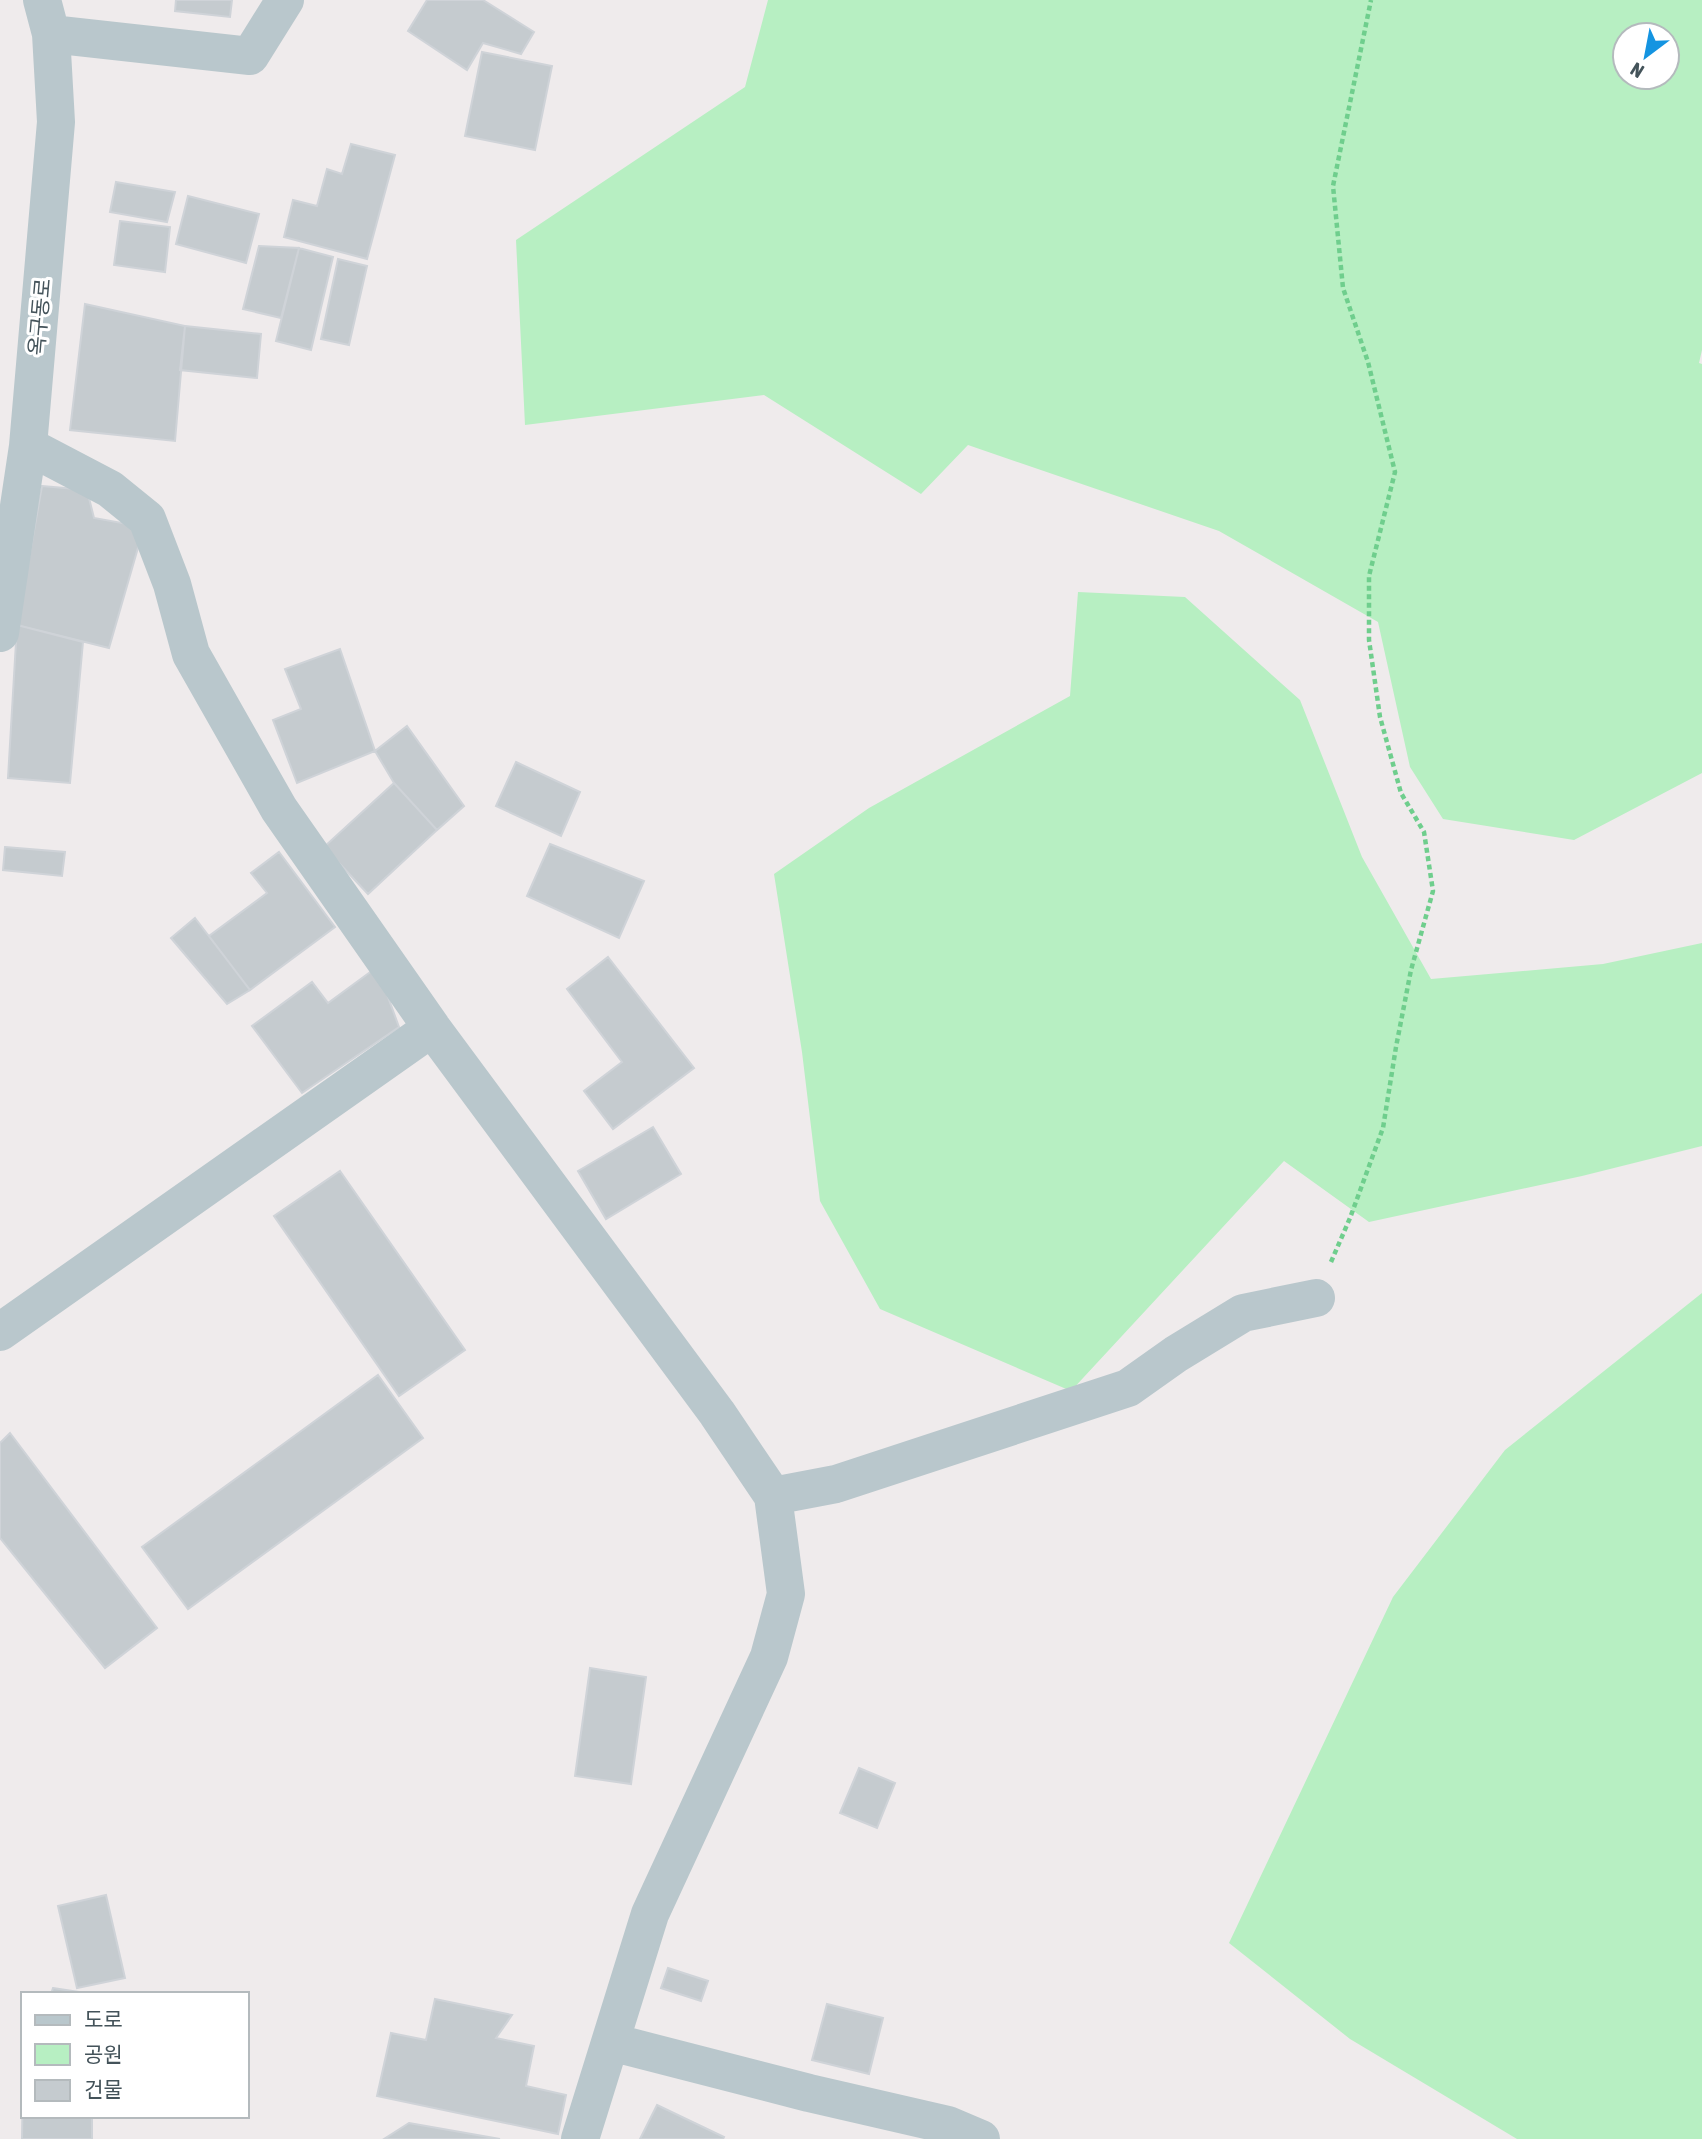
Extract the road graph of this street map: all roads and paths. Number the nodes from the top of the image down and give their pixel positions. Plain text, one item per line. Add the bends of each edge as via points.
1 (285, 0) edge
2 (1371, 0) edge
3 (46, 17) edge
4 (29, 446) junction
5 (0, 633) edge
6 (432, 1028) junction
7 (1316, 1298) joint
8 (0, 1332) edge
9 (773, 1496) junction
10 (611, 2042) junction
11 (580, 2139) edge
12 (981, 2139) edge

1 - 3 street via 250,56
2 - 7 path via 1333,186 1343,288 1368,362 1395,472 1369,576 1369,640 1380,717 1401,793 1424,832 1433,891 1411,971 1383,1128
3 - 4 street, 옥구동로 via 56,122
4 - 5 street, 옥구동로
4 - 6 street via 110,489 147,519 197,666 278,809
6 - 8 street
6 - 9 street via 717,1413
7 - 9 street via 1243,1313 1128,1388 836,1484
9 - 10 street via 786,1594 769,1657 650,1914
10 - 11 street
10 - 12 street via 948,2125

